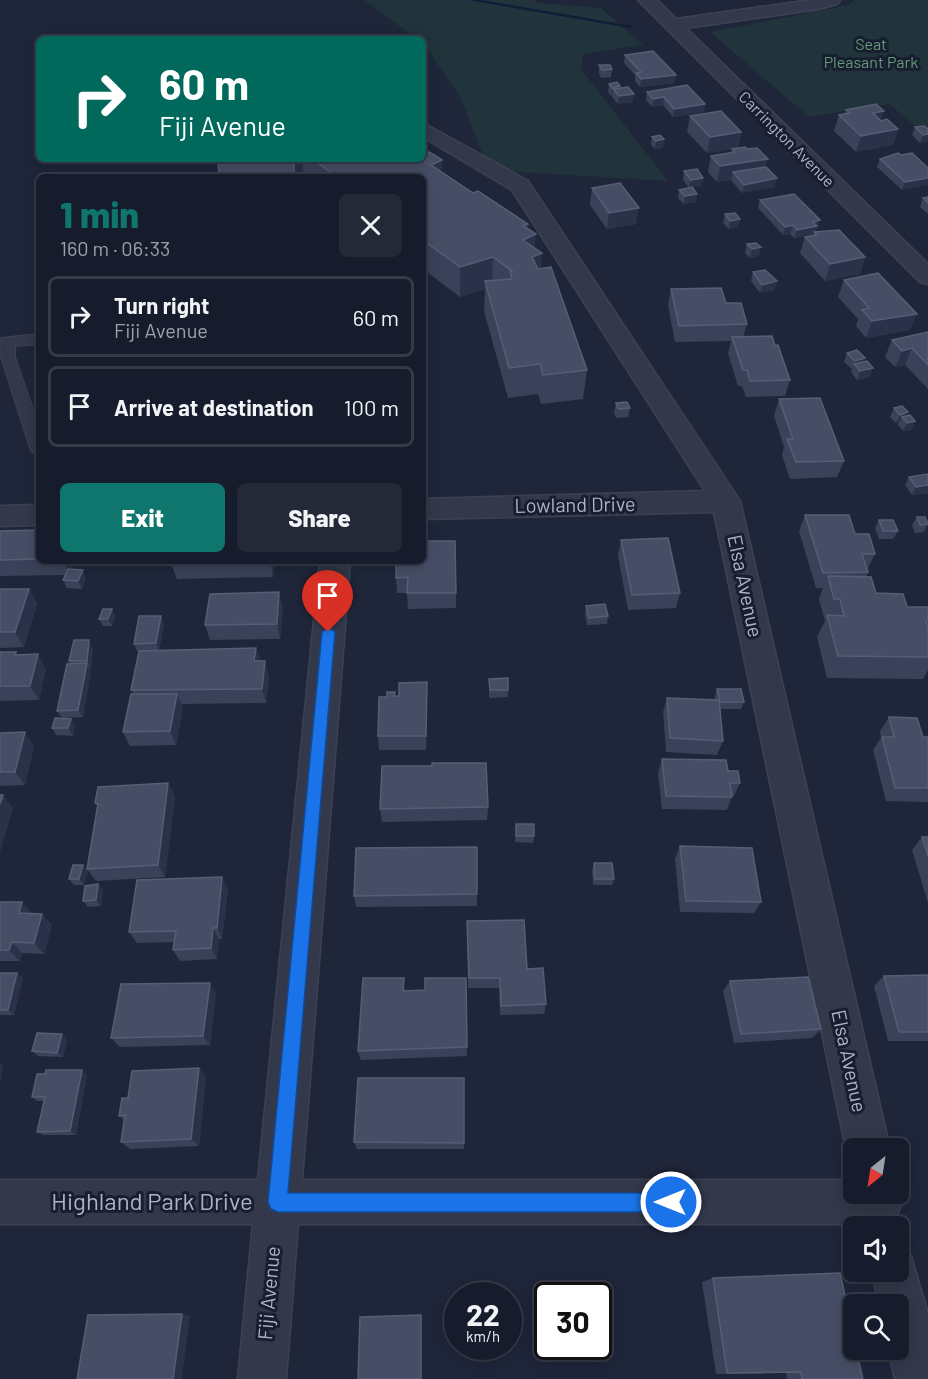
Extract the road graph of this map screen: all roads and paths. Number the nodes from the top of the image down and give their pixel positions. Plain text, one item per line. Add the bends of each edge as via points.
1 (647, 0) edge
2 (831, 0) edge
3 (672, 25) junction
4 (426, 131) edge
5 (928, 277) edge
6 (36, 339) edge
7 (4, 342) edge
8 (36, 442) edge
9 (726, 501) junction
10 (426, 509) edge
11 (36, 515) edge
12 (0, 516) edge
13 (335, 564) edge
14 (866, 1138) edge
15 (0, 1202) edge
16 (278, 1202) junction
17 (881, 1208) edge
18 (897, 1282) edge
19 (262, 1379) edge
20 (919, 1379) edge

1 - 3 street, Carrington Avenue
2 - 3 street
3 - 5 street, Carrington Avenue
4 - 9 street, Elsa Avenue via 520,186
6 - 7 lane
7 - 8 lane
9 - 10 street, Lowland Drive
9 - 14 street, Elsa Avenue
11 - 12 street
13 - 16 street, Fiji Avenue
15 - 16 street, Highland Park Drive
16 - 17 street, Highland Park Drive
16 - 19 street, Fiji Avenue
18 - 20 street

